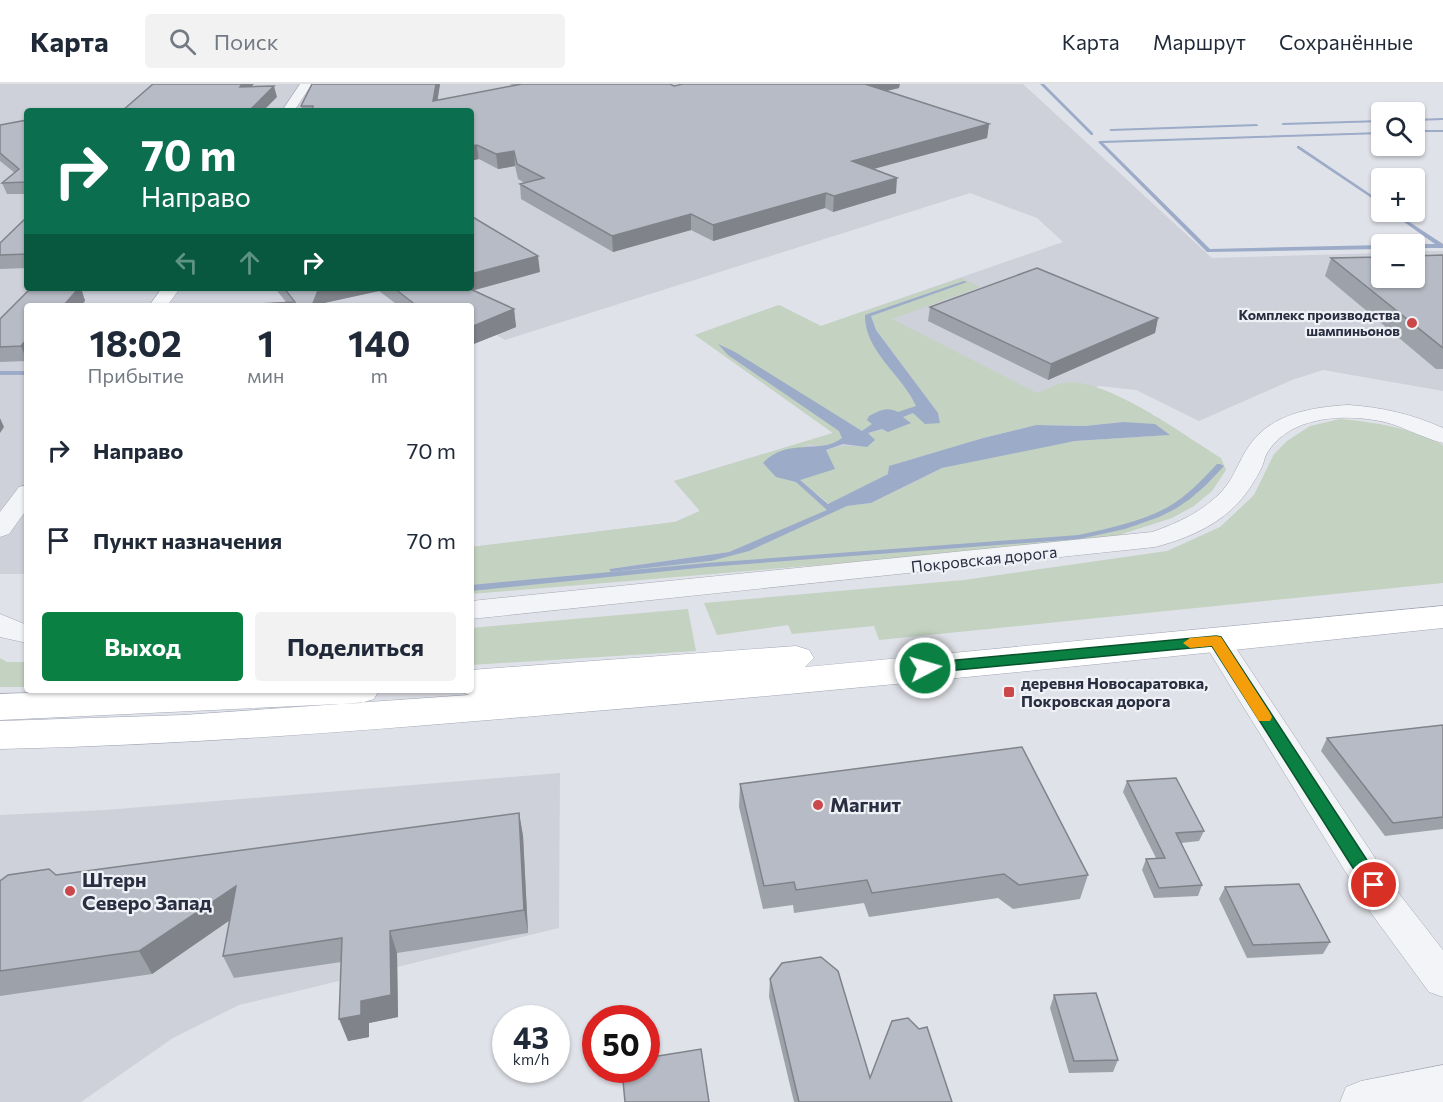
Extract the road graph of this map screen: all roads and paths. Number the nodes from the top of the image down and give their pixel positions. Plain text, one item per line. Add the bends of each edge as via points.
1 (306, 84) edge
2 (290, 108) edge
3 (1443, 436) edge
4 (24, 496) edge
5 (0, 529) edge
6 (1443, 597) edge
7 (474, 610) edge
8 (1443, 617) edge
9 (0, 623) edge
10 (24, 633) edge
11 (1216, 640) junction
12 (474, 683) edge
13 (305, 693) edge
14 (0, 706) edge
15 (0, 735) edge
16 (1443, 980) edge
17 (1443, 1085) edge
18 (1361, 1102) edge

1 - 2 street
3 - 7 street, Покровская дорога via 1368,413 1327,412 1294,420 1259,447 1248,472 1217,512 1190,528 1155,539
4 - 5 street
6 - 12 main road via 872,651
8 - 11 main road
9 - 10 street via 10,631
11 - 15 main road via 542,702 265,723
11 - 16 street via 1384,902
13 - 14 main road
17 - 18 street

